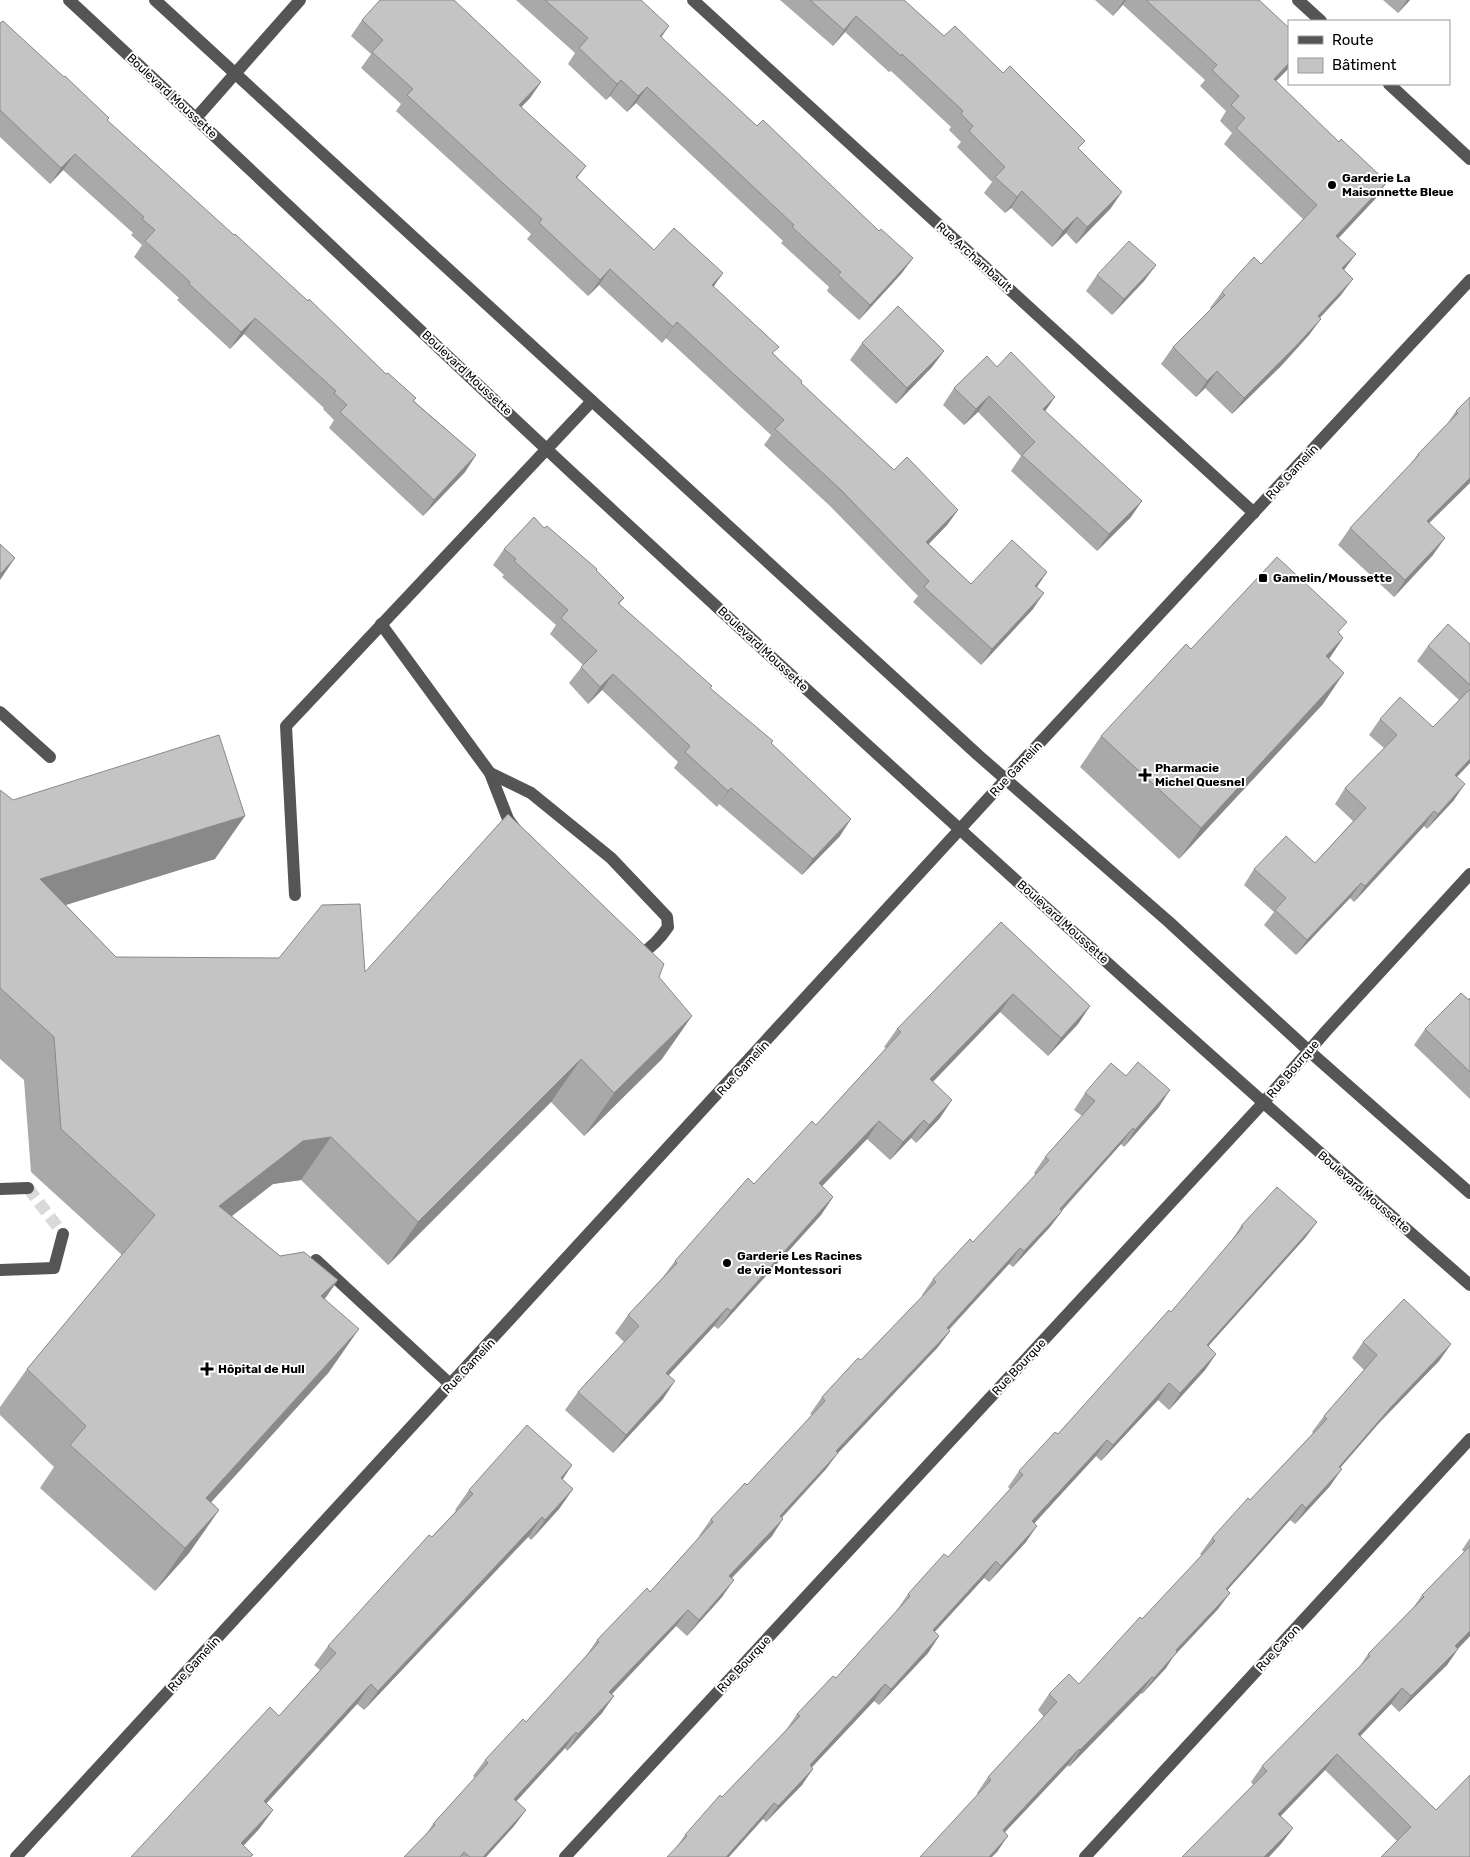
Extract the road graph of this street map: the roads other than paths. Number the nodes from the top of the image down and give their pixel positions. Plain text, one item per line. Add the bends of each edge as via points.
1 (69, 0) edge
2 (155, 0) edge
3 (300, 0) edge
4 (693, 0) edge
5 (1298, 0) edge
6 (1320, 20) edge
7 (234, 74) junction
8 (1389, 85) edge
9 (196, 118) junction
10 (1470, 159) edge
11 (1470, 280) edge
12 (592, 401) junction
13 (546, 448) junction
14 (1254, 513) junction
15 (382, 624) junction
16 (0, 712) edge
17 (50, 757) dead end
18 (490, 774) junction
19 (1006, 779) junction
20 (960, 830) junction
21 (524, 843) edge
22 (1470, 874) edge
23 (295, 895) dead end
24 (624, 947) edge
25 (1309, 1051) junction
26 (1263, 1103) junction
27 (28, 1188) dead end
28 (0, 1189) edge
29 (1470, 1193) edge
30 (63, 1234) dead end
31 (316, 1260) edge
32 (0, 1270) edge
33 (1470, 1285) edge
34 (451, 1385) junction
35 (1470, 1439) edge
36 (16, 1857) edge
37 (565, 1857) edge
38 (1086, 1857) edge

1 - 9 street, Boulevard Moussette
2 - 7 street
3 - 7 street
4 - 14 street, Rue Archambault
5 - 6 street
7 - 9 street
7 - 12 street
8 - 10 street
9 - 13 street, Boulevard Moussette
11 - 14 street, Rue Gamelin
12 - 13 street
12 - 19 street
13 - 15 street
13 - 20 street, Boulevard Moussette
14 - 19 street, Rue Gamelin
15 - 18 street
15 - 23 street via 286,726
16 - 17 street
18 - 21 street via 508,818
18 - 24 street via 531,793 611,858 667,917 668,927 652,947 640,955
19 - 20 street, Rue Gamelin
19 - 25 street
20 - 26 street, Boulevard Moussette
20 - 34 street, Rue Gamelin
22 - 25 street, Rue Bourque
25 - 26 street, Rue Bourque
25 - 29 street
26 - 33 street, Boulevard Moussette
26 - 37 street, Rue Bourque
27 - 28 street
30 - 32 street via 54,1268
31 - 34 street
34 - 36 street, Rue Gamelin
35 - 38 street, Rue Caron

